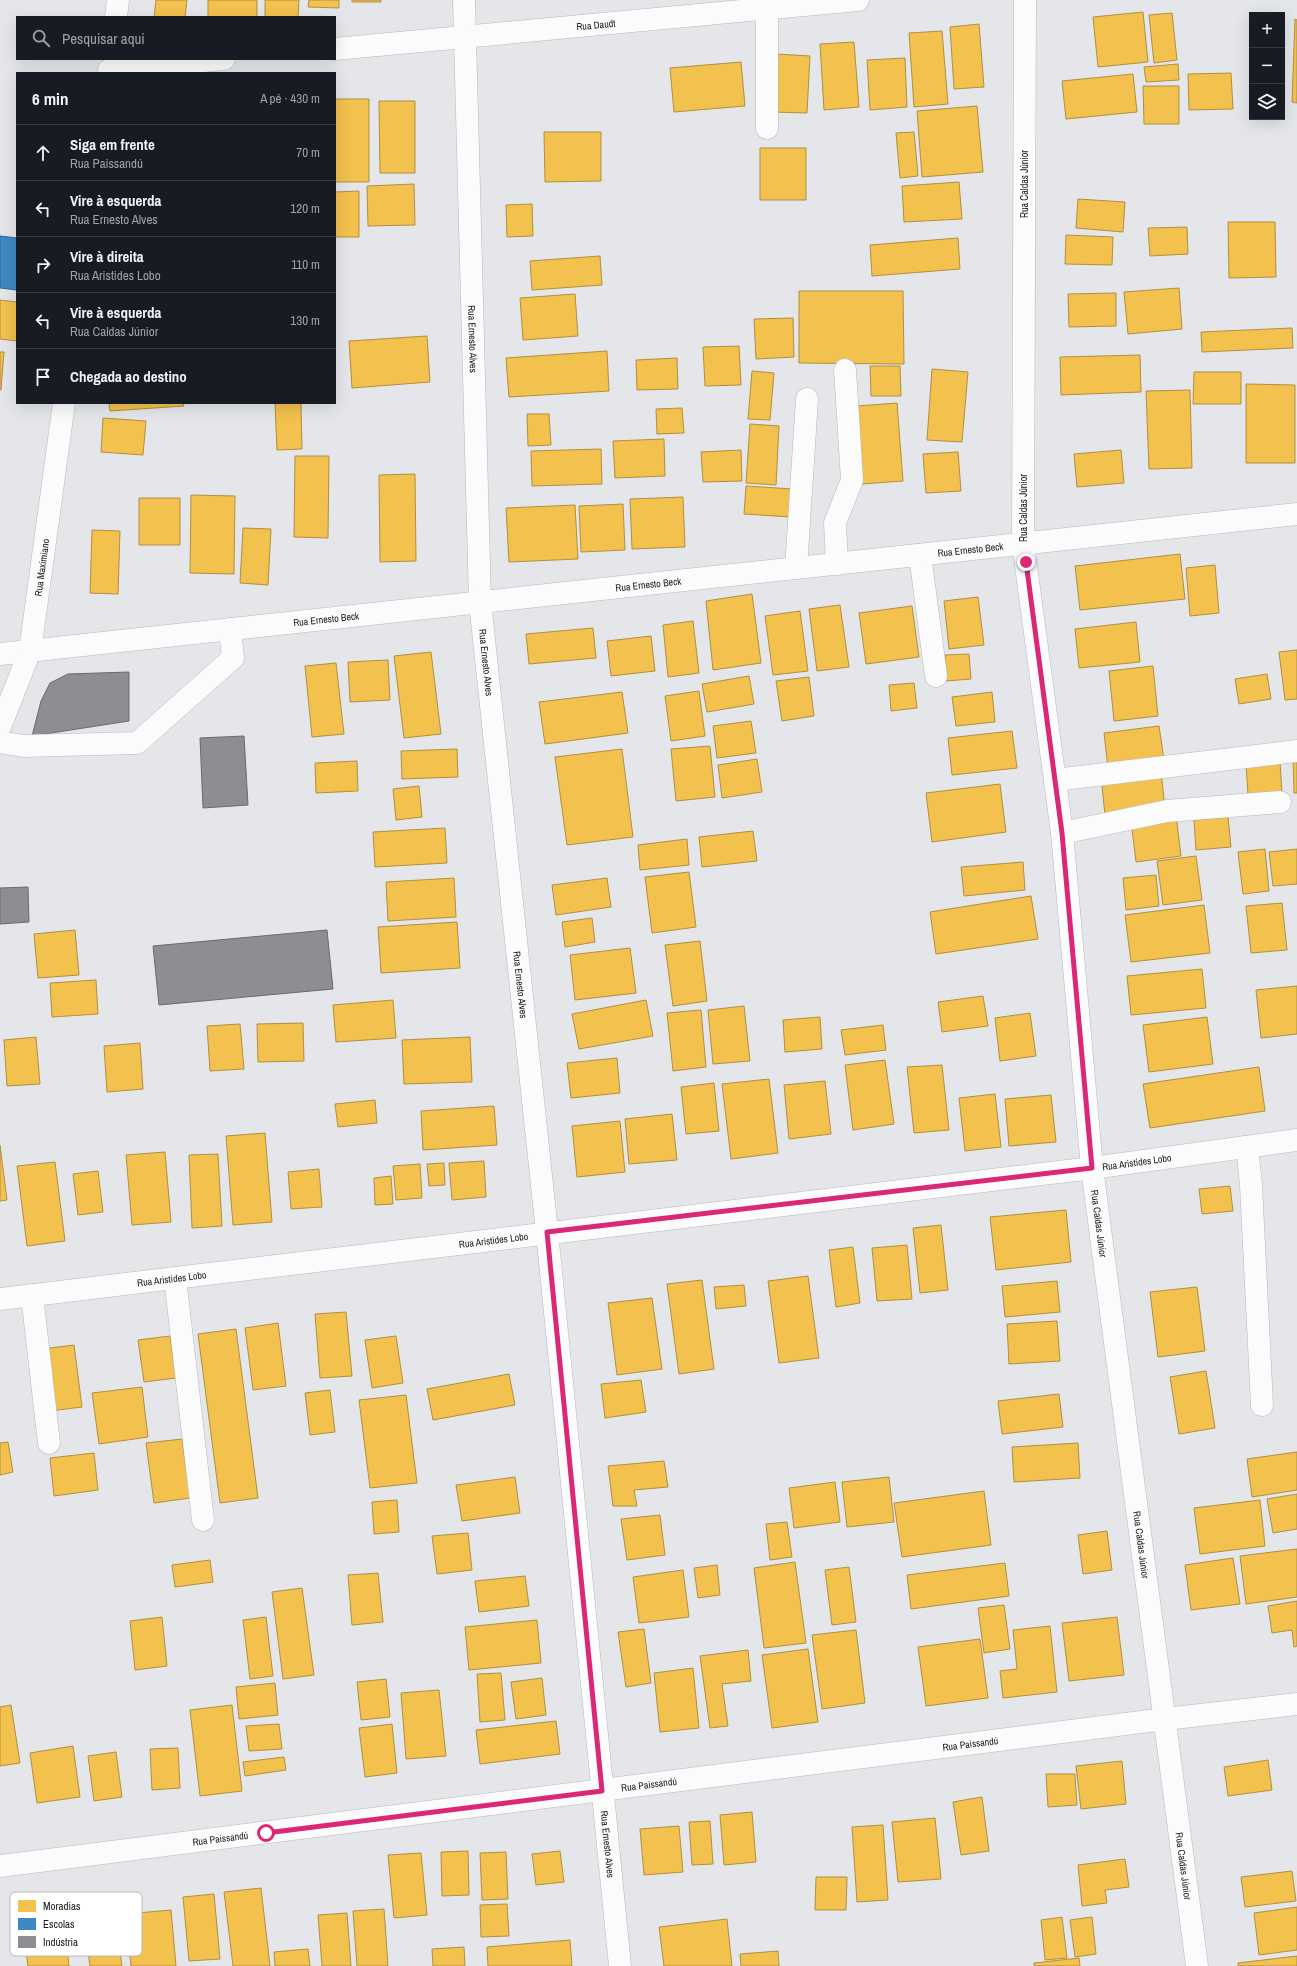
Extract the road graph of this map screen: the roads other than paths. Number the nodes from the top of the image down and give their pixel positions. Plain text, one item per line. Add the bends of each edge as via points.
1 (118, 0) edge
2 (464, 0) edge
3 (858, 0) edge
4 (1025, 0) edge
5 (767, 8) junction
6 (116, 16) edge
7 (464, 37) junction
8 (336, 49) edge
9 (210, 60) edge
10 (109, 67) edge
11 (767, 128) dead end
12 (845, 370) dead end
13 (807, 399) dead end
14 (64, 404) edge
15 (1297, 514) edge
16 (1023, 544) junction
17 (920, 555) junction
18 (837, 564) junction
19 (796, 568) junction
20 (480, 602) junction
21 (230, 629) junction
22 (30, 650) junction
23 (0, 654) edge
24 (936, 676) dead end
25 (0, 727) edge
26 (0, 742) edge
27 (1297, 751) edge
28 (1055, 780) junction
29 (1280, 802) dead end
30 (1062, 833) junction
31 (1297, 1140) edge
32 (1247, 1147) junction
33 (1092, 1168) junction
34 (547, 1232) junction
35 (175, 1278) junction
36 (32, 1295) junction
37 (0, 1299) edge
38 (1262, 1405) dead end
39 (49, 1444) dead end
40 (203, 1520) dead end
41 (1297, 1704) edge
42 (1165, 1719) junction
43 (602, 1791) junction
44 (0, 1866) edge
45 (620, 1966) edge
46 (1197, 1966) edge

1 - 6 street
2 - 7 street, Rua Ernesto Alves
3 - 5 street, Rua Daudt
4 - 16 street, Rua Caldas Júnior
5 - 7 street, Rua Daudt
5 - 11 street
7 - 8 street, Rua Daudt
7 - 20 street, Rua Ernesto Alves
9 - 10 street
12 - 18 street via 852,480 835,523
13 - 19 street
14 - 22 street, Rua Maximiano
15 - 16 street, Rua Ernesto Beck
16 - 17 street, Rua Ernesto Beck
16 - 28 street, Rua Caldas Júnior
17 - 18 street, Rua Ernesto Beck
17 - 24 street
18 - 19 street, Rua Ernesto Beck
19 - 20 street, Rua Ernesto Beck
20 - 21 street, Rua Ernesto Beck
20 - 34 street, Rua Ernesto Alves
21 - 22 street, Rua Ernesto Beck
21 - 26 street via 233,658 137,743 23,746
22 - 23 street, Rua Ernesto Beck
22 - 25 street, Rua Maximiano
27 - 28 street
28 - 30 street, Rua Caldas Júnior
29 - 30 street via 1167,811
30 - 33 street, Rua Caldas Júnior
31 - 32 street, Rua Aristides Lobo
32 - 33 street, Rua Aristides Lobo
32 - 38 street
33 - 34 street, Rua Aristides Lobo
33 - 42 street, Rua Caldas Júnior
34 - 35 street, Rua Aristides Lobo
34 - 43 street, Rua Ernesto Alves
35 - 36 street, Rua Aristides Lobo
35 - 40 street
36 - 37 street, Rua Aristides Lobo
36 - 39 street
41 - 42 street, Rua Paissandú
42 - 43 street, Rua Paissandú
42 - 46 street, Rua Caldas Júnior
43 - 44 street, Rua Paissandú
43 - 45 street, Rua Ernesto Alves

